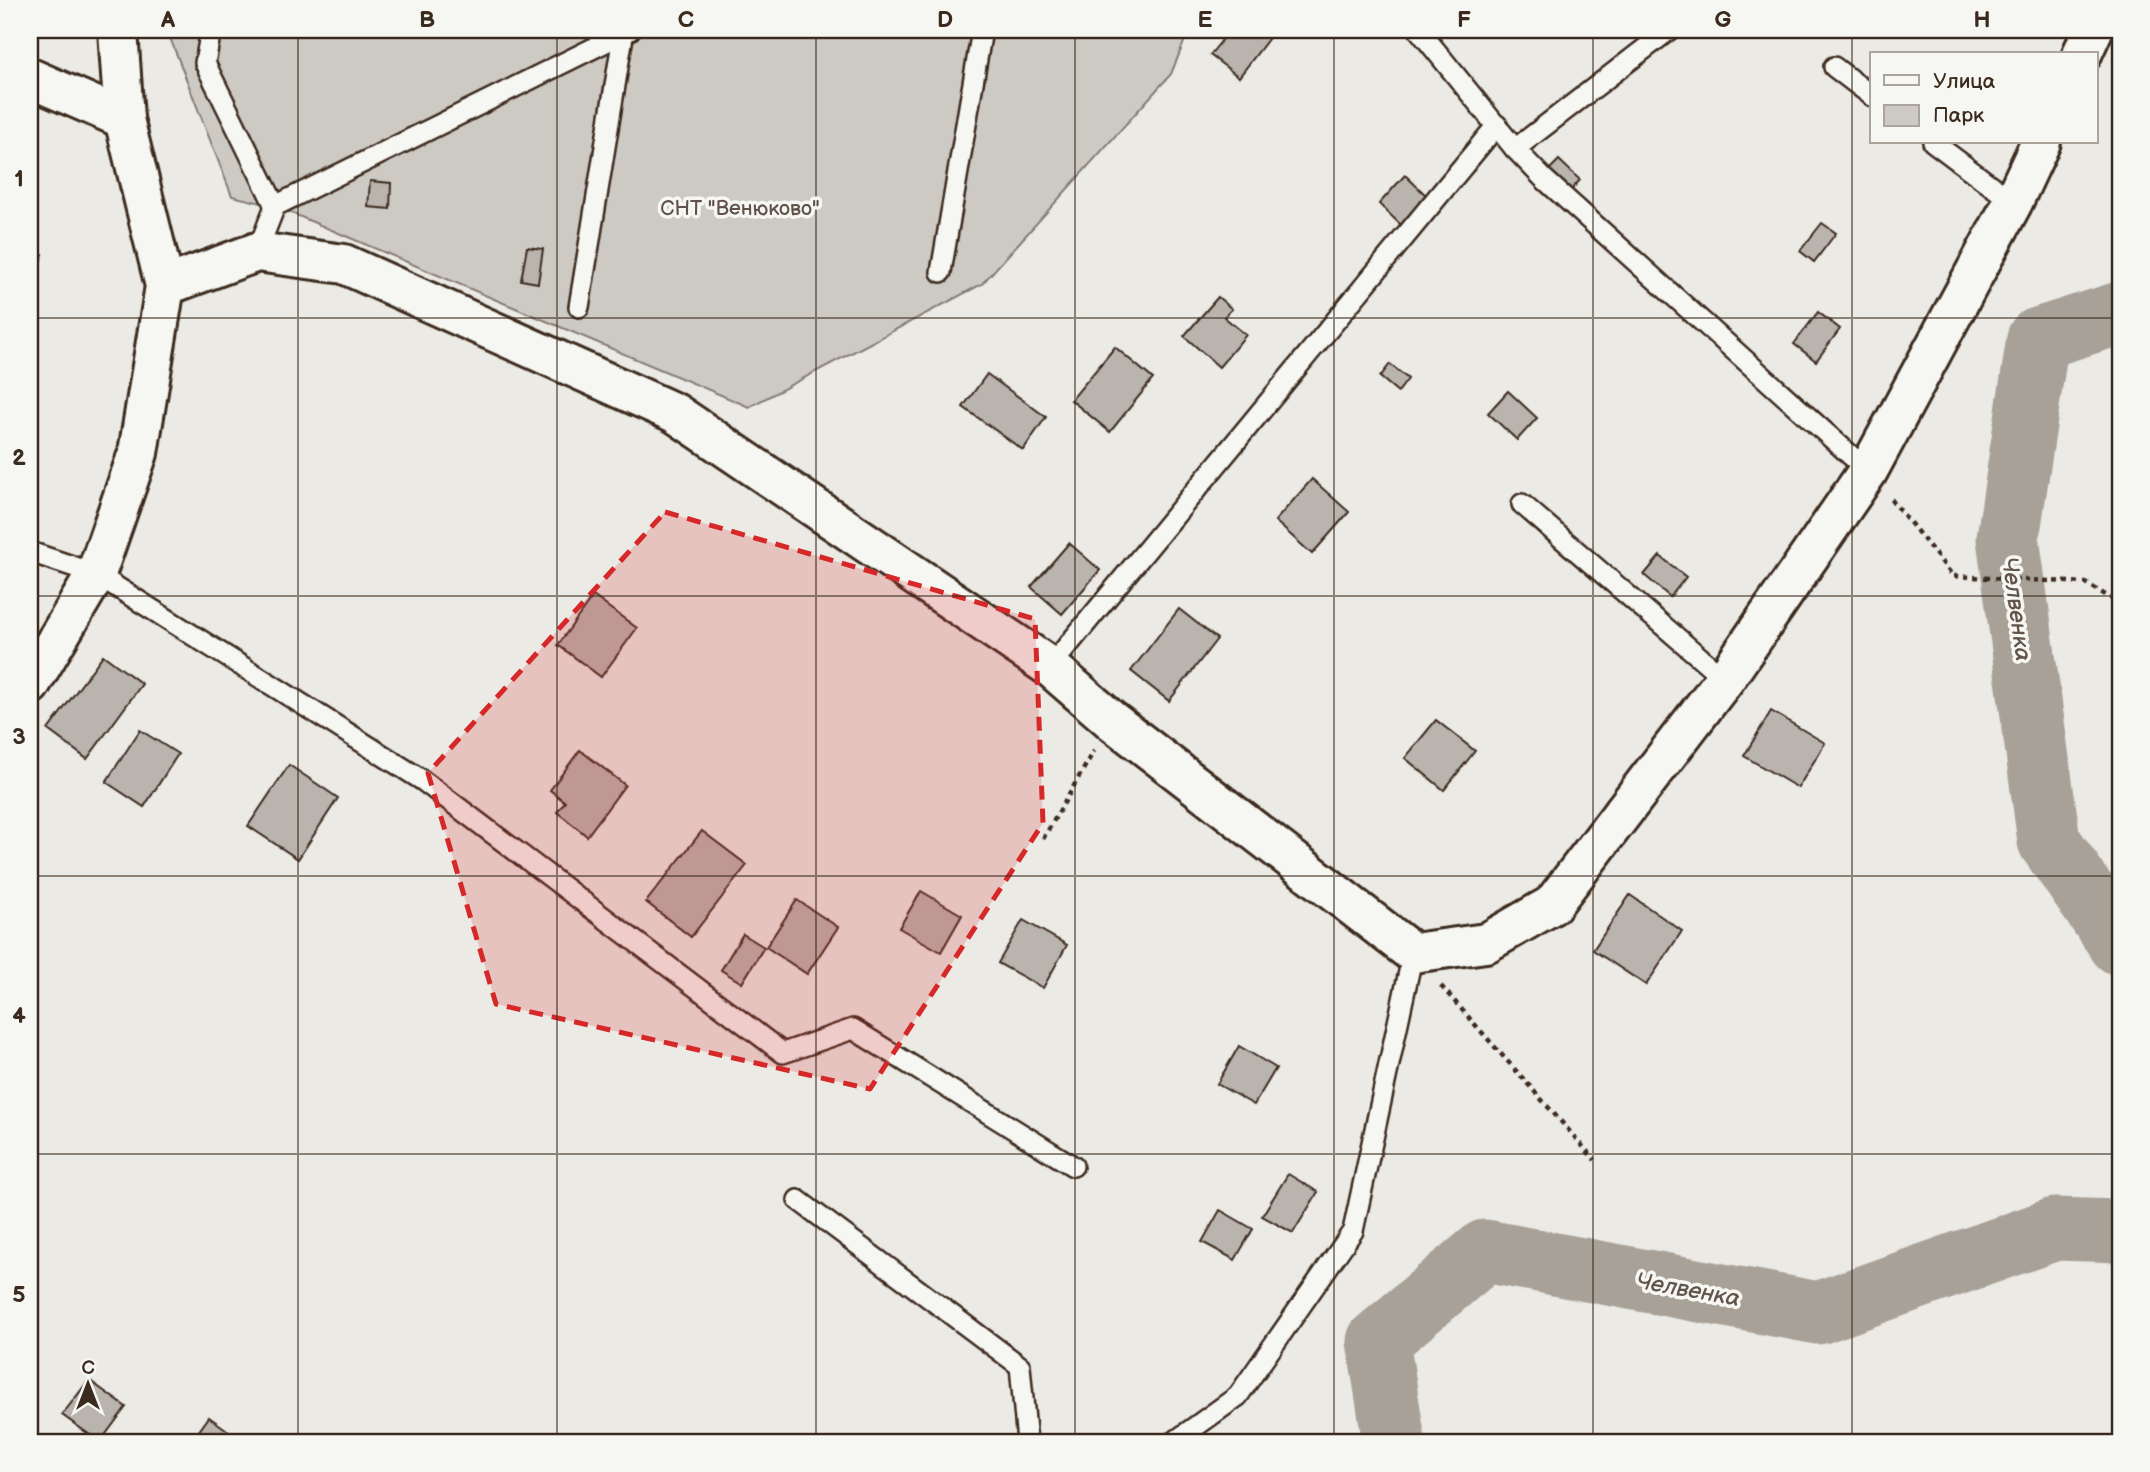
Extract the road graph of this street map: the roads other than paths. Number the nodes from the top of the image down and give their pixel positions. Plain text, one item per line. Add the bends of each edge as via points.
1 (118, 30) edge
2 (211, 30) edge
3 (982, 30) edge
4 (1419, 30) edge
5 (1669, 30) edge
6 (2093, 30) edge
7 (626, 31) edge
8 (2082, 52) edge
9 (1834, 67) dead end
10 (30, 78) edge
11 (1870, 94) edge
12 (124, 119) junction
13 (1497, 125) junction
14 (1936, 144) edge
15 (2040, 144) edge
16 (1515, 149) junction
17 (2013, 202) junction
18 (275, 206) junction
19 (257, 252) junction
20 (941, 272) dead end
21 (165, 286) junction
22 (579, 307) dead end
23 (1868, 471) junction
24 (1522, 504) dead end
25 (30, 552) edge
26 (96, 574) junction
27 (1050, 667) junction
28 (1725, 679) junction
29 (30, 685) edge
30 (1413, 953) junction
31 (1073, 1166) dead end
32 (798, 1200) dead end
33 (1027, 1442) edge
34 (1174, 1442) edge

1 - 12 street
2 - 18 lane via 205,63
3 - 20 lane
4 - 13 lane
5 - 16 lane
6 - 8 street
7 - 18 lane
7 - 22 lane
9 - 11 lane
10 - 12 street
12 - 21 street
13 - 16 lane
13 - 27 lane
14 - 17 lane
15 - 17 street
16 - 23 lane
17 - 23 street
18 - 19 lane
19 - 21 street
19 - 27 street via 344,264 675,413
21 - 26 street via 138,453
23 - 28 street
24 - 28 lane
25 - 26 lane
26 - 29 street
26 - 31 lane via 422,780 783,1053 853,1029
27 - 30 street
28 - 30 street via 1552,905 1486,943
30 - 34 lane via 1353,1231 1238,1396
32 - 33 lane via 1020,1366

